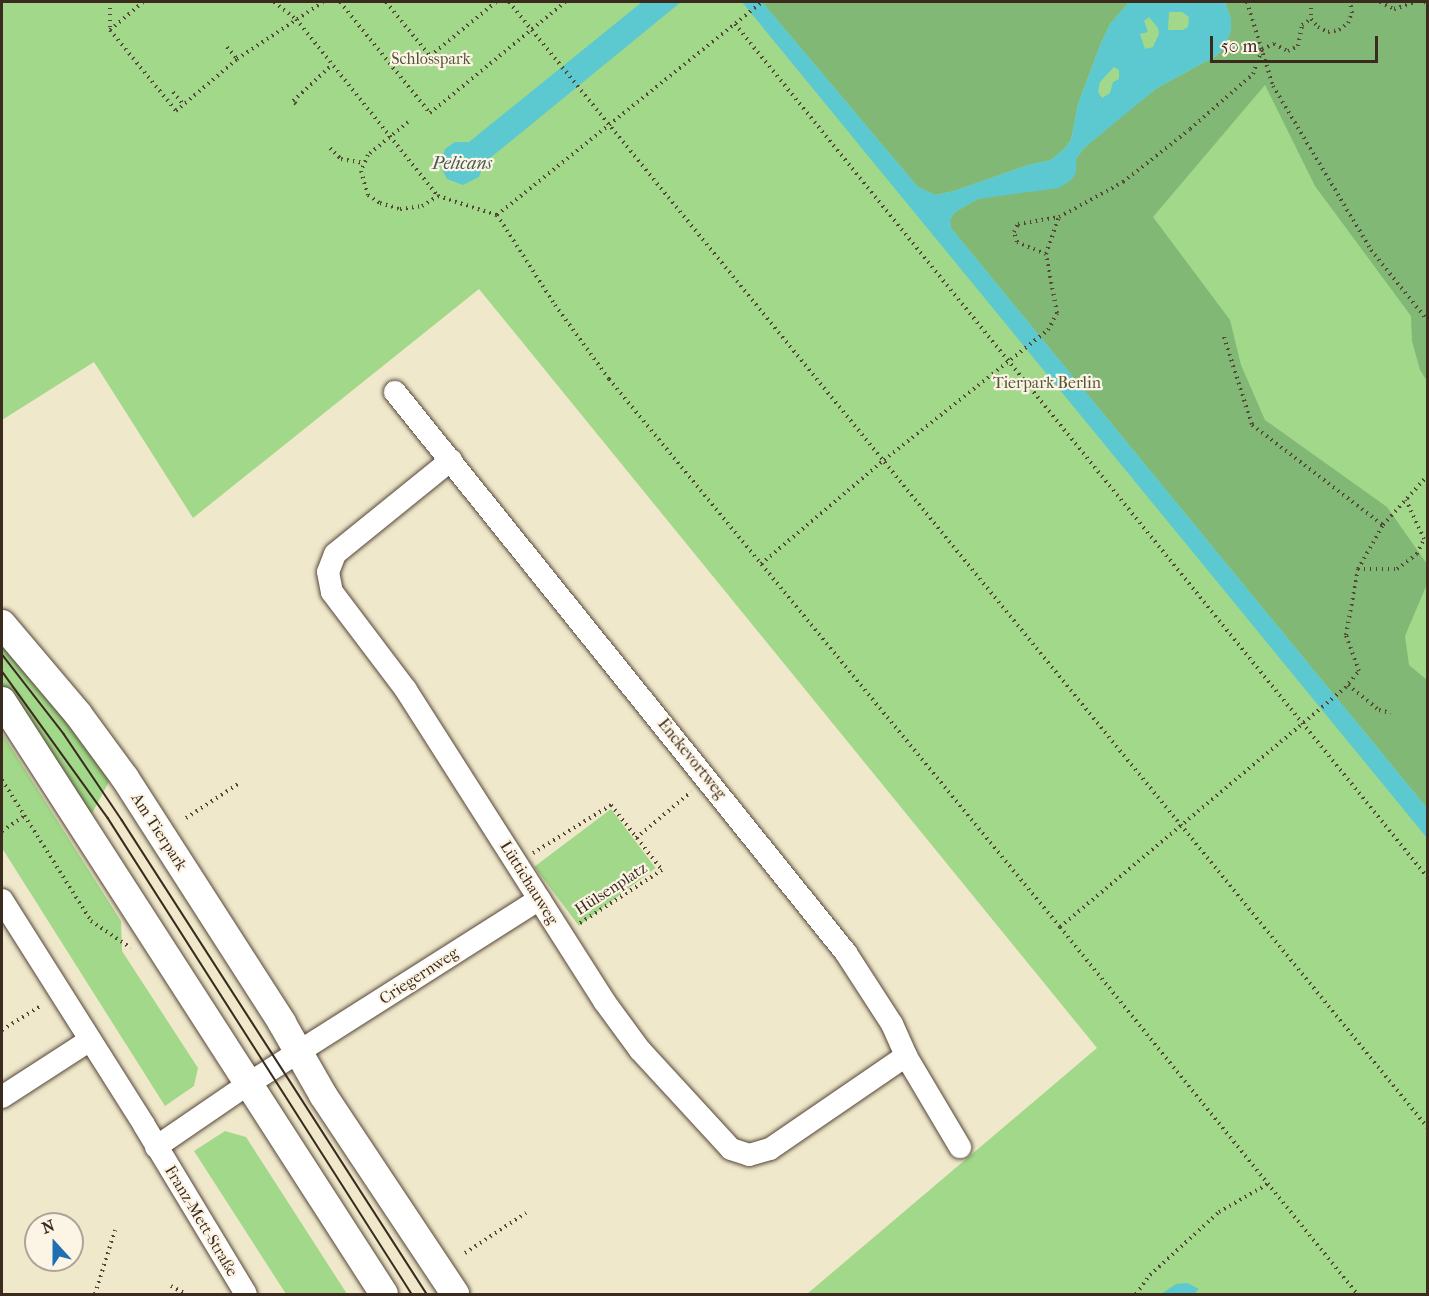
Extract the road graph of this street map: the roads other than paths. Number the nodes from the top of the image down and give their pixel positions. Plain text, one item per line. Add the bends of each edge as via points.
1 (395, 392) dead end
2 (451, 460) junction
3 (2, 624) edge
4 (2, 701) edge
5 (539, 899) junction
6 (2, 900) edge
7 (90, 1040) junction
8 (300, 1052) junction
9 (906, 1056) junction
10 (248, 1084) junction
11 (2, 1097) edge
12 (156, 1146) junction
13 (960, 1147) dead end
14 (246, 1294) edge
15 (384, 1294) edge
16 (455, 1294) edge

1 - 2 street, Enckevortweg
2 - 5 street, Lüttichauweg via 335,554 328,572 332,592 406,690
2 - 9 street, Enckevortweg via 846,953 892,1024
3 - 8 main road, Am Tierpark via 107,751
4 - 10 main road
5 - 8 street, Criegernweg
5 - 9 street, Lüttichauweg via 640,1050 731,1149 749,1155 770,1149
6 - 7 street
7 - 11 street
7 - 12 street, Franz-Mett-Straße
8 - 10 street
8 - 16 main road, Am Tierpark via 323,1095
9 - 13 street, Enckevortweg
10 - 12 street, Franz-Mett-Straße
10 - 15 main road
12 - 14 street, Franz-Mett-Straße

